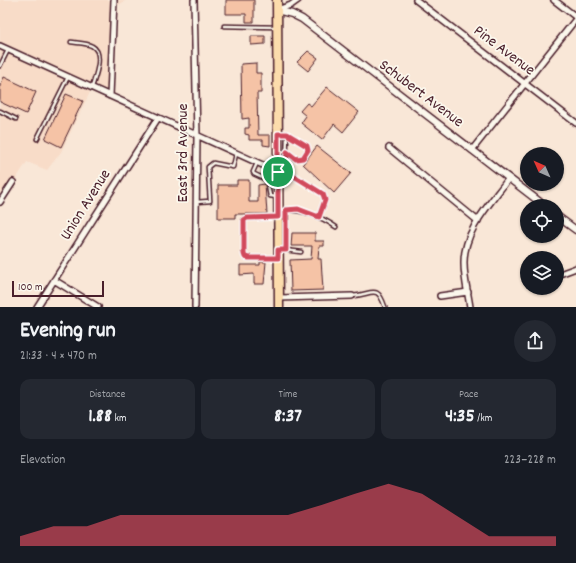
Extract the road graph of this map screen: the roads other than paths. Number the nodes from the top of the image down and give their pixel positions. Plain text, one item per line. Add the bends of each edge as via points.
1 (114, 0) edge
2 (194, 0) edge
3 (277, 0) edge
4 (298, 0) edge
5 (416, 0) edge
6 (554, 0) edge
7 (277, 10) junction
8 (576, 18) edge
9 (224, 26) dead end
10 (277, 27) junction
11 (71, 42) dead end
12 (0, 46) edge
13 (8, 49) junction
14 (0, 66) edge
15 (68, 76) junction
16 (524, 83) junction
17 (92, 88) junction
18 (110, 96) junction
19 (0, 111) edge
20 (158, 118) junction
21 (16, 119) dead end
22 (576, 123) edge
23 (278, 134) junction
24 (287, 134) junction
25 (196, 136) junction
26 (37, 139) dead end
27 (389, 148) dead end
28 (472, 150) junction
29 (287, 152) junction
30 (278, 153) junction
31 (236, 154) junction
32 (257, 163) junction
33 (286, 171) junction
34 (278, 172) junction
35 (509, 178) junction
36 (13, 182) dead end
37 (278, 197) junction
38 (536, 199) edge
39 (0, 202) edge
40 (196, 202) junction
41 (281, 212) junction
42 (319, 217) junction
43 (478, 220) junction
44 (564, 221) edge
45 (336, 228) dead end
46 (576, 230) edge
47 (301, 252) dead end
48 (281, 253) junction
49 (576, 268) edge
50 (564, 272) edge
51 (54, 280) junction
52 (468, 292) junction
53 (352, 296) joint
54 (440, 296) dead end
55 (279, 303) edge
56 (37, 307) edge
57 (98, 307) edge
58 (195, 307) edge
59 (385, 307) edge
60 (470, 307) edge

1 - 18 street
2 - 25 street, East 3rd Avenue
3 - 7 main road
4 - 7 street
5 - 16 street, Pine Avenue
6 - 8 street
7 - 10 main road
7 - 28 street, Schubert Avenue via 302,19
8 - 16 street
9 - 10 lane
10 - 23 main road
11 - 17 lane via 91,45 98,54
12 - 13 street
13 - 14 lane
13 - 15 street
15 - 17 street
15 - 26 lane
16 - 22 street, Pine Avenue
16 - 28 street
17 - 18 street
18 - 20 street
19 - 21 lane
20 - 25 street
20 - 51 street, Union Avenue
23 - 24 lane
23 - 30 main road
24 - 29 lane
24 - 29 lane via 307,146 308,150 303,158 296,159
25 - 31 street
25 - 40 street, East 3rd Avenue
27 - 43 street
28 - 35 street, Schubert Avenue
29 - 30 lane
29 - 33 lane
30 - 34 main road
31 - 32 street
31 - 40 lane via 233,167 213,163 208,167 210,201
32 - 34 street
32 - 37 lane via 254,174 267,180 270,196
33 - 34 lane
33 - 42 lane via 323,194 325,200
34 - 37 main road
35 - 38 street, Schubert Avenue
35 - 43 street
36 - 39 street
37 - 41 main road
40 - 58 street, East 3rd Avenue
41 - 42 lane via 298,209
41 - 48 main road
41 - 48 lane via 244,220 244,254 249,258
42 - 45 lane
43 - 52 street via 465,248 464,264
44 - 46 street
47 - 48 lane
48 - 55 main road
49 - 50 street
51 - 56 street, Union Avenue
51 - 57 street
52 - 54 street
52 - 60 street
53 - 55 street
53 - 59 lane via 377,292 381,295

